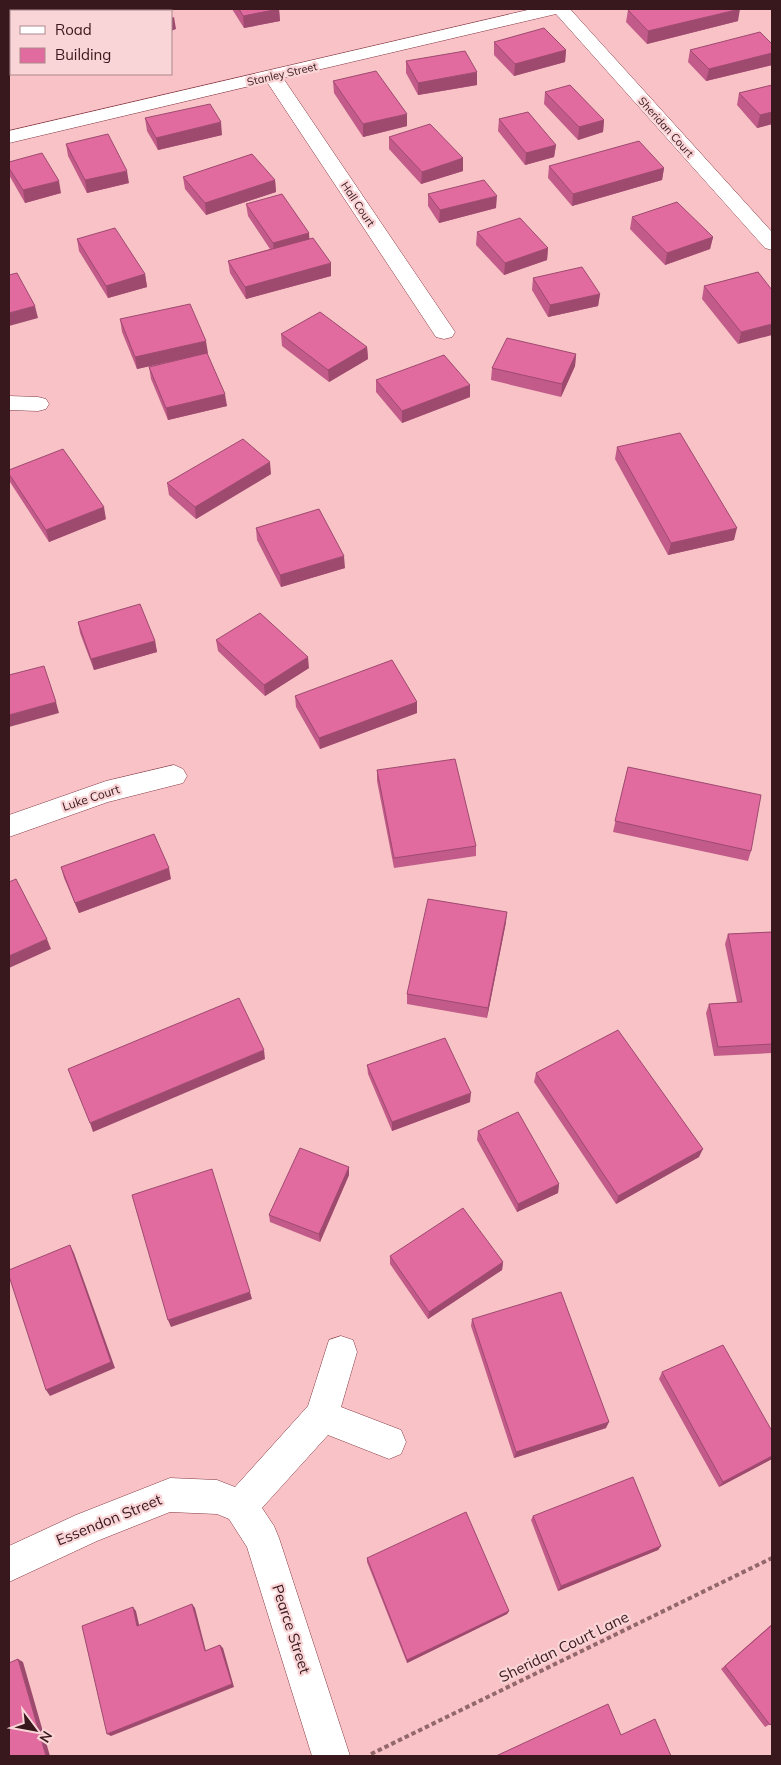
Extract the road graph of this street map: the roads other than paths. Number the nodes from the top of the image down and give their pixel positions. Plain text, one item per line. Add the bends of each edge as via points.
1 (554, 9) edge
2 (561, 9) edge
3 (272, 76) junction
4 (9, 137) edge
5 (772, 244) edge
6 (444, 332) dead end
7 (9, 402) edge
8 (38, 404) dead end
9 (174, 776) dead end
10 (9, 826) edge
11 (341, 1352) dead end
12 (322, 1416) junction
13 (389, 1442) dead end
14 (241, 1506) junction
15 (9, 1564) edge
16 (331, 1756) edge

1 - 3 street, Stanley Street
2 - 5 street, Sheridan Court
3 - 4 street, Stanley Street
3 - 6 street, Hall Court
7 - 8 street
9 - 10 street, Luke Court via 106,792
11 - 12 street
12 - 13 street
12 - 14 street
14 - 15 street, Essendon Street via 217,1497 170,1495 88,1527
14 - 16 street, Pearce Street via 262,1538

